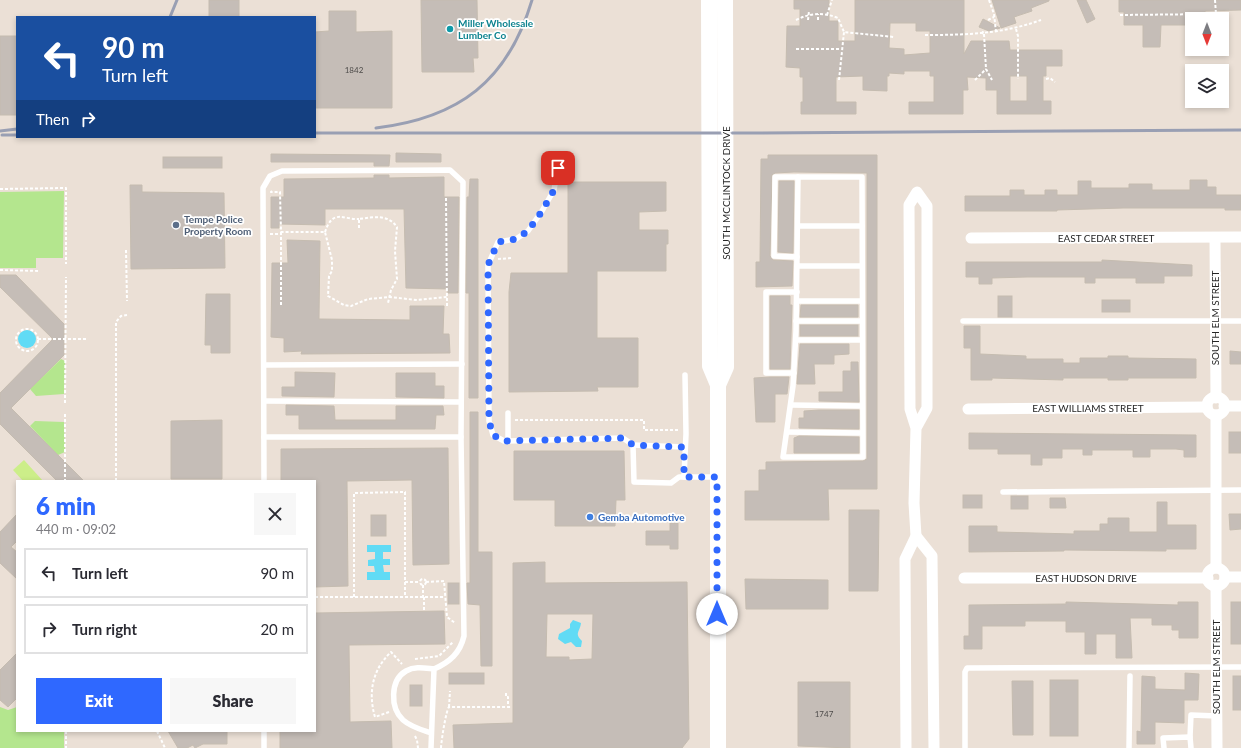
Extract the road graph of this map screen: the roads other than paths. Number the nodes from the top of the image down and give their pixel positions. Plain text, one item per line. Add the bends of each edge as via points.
1 (709, 0) edge
2 (725, 0) edge
3 (558, 168) dead end
4 (798, 177) junction
5 (798, 226) junction
6 (862, 226) junction
7 (1241, 237) edge
8 (971, 238) dead end
9 (1215, 238) junction
10 (797, 257) junction
11 (797, 266) junction
12 (862, 266) junction
13 (797, 292) junction
14 (797, 301) junction
15 (862, 301) junction
16 (796, 321) junction
17 (862, 321) junction
18 (963, 321) dead end
19 (1215, 321) junction
20 (1241, 321) edge
21 (796, 340) junction
22 (862, 340) junction
23 (462, 364) junction
24 (265, 365) junction
25 (794, 373) junction
26 (685, 375) dead end
27 (718, 385) junction
28 (1216, 398) junction
29 (264, 401) junction
30 (461, 402) junction
31 (791, 405) junction
32 (862, 406) junction
33 (1224, 406) junction
34 (1241, 406) edge
35 (968, 409) dead end
36 (1212, 411) junction
37 (508, 413) dead end
38 (916, 428) junction
39 (787, 432) junction
40 (862, 433) junction
41 (264, 437) junction
42 (461, 437) junction
43 (508, 441) junction
44 (633, 445) junction
45 (684, 447) junction
46 (684, 477) junction
47 (717, 477) junction
48 (264, 480) edge
49 (1216, 490) junction
50 (1241, 490) edge
51 (1003, 492) dead end
52 (916, 536) junction
53 (1216, 568) junction
54 (1225, 577) junction
55 (1241, 577) edge
56 (964, 578) dead end
57 (1208, 578) junction
58 (1216, 586) junction
59 (1216, 667) junction
60 (1241, 667) edge
61 (434, 669) junction
62 (1130, 676) dead end
63 (1216, 716) junction
64 (264, 732) edge
65 (431, 733) junction
66 (1190, 738) junction
67 (264, 748) edge
68 (431, 748) edge
69 (718, 748) edge
70 (906, 748) edge
71 (934, 748) edge
72 (965, 748) edge
73 (1129, 748) edge
74 (1164, 748) edge
75 (1191, 748) edge
76 (1216, 748) edge

1 - 27 main road, SOUTH MCCLINTOCK DRIVE via 710,366
2 - 27 main road, SOUTH MCCLINTOCK DRIVE via 726,367
3 - 43 lane via 554,190 528,231 516,239 498,242 488,265 489,421 493,435
4 - 5 lane
4 - 6 lane via 862,177
4 - 10 lane via 775,177 774,256
5 - 6 lane
5 - 10 lane
6 - 12 lane
7 - 9 street, EAST CEDAR STREET
8 - 9 street, EAST CEDAR STREET
9 - 19 street, SOUTH ELM STREET
10 - 11 lane
11 - 12 lane
11 - 13 lane
12 - 15 lane
13 - 14 lane
13 - 25 lane via 766,292 766,373
14 - 15 lane
14 - 16 lane
15 - 17 lane
16 - 17 lane
16 - 21 lane
17 - 22 lane
18 - 19 lane
19 - 20 lane
19 - 28 street, SOUTH ELM STREET
21 - 22 lane
21 - 25 lane
22 - 32 lane
23 - 24 lane
23 - 24 lane via 463,182 450,170 442,170 282,171 270,176 263,188
23 - 30 lane
24 - 29 lane
25 - 31 lane
26 - 45 lane
27 - 47 main road, SOUTH MCCLINTOCK DRIVE
28 - 33 street via 1221,400
28 - 36 street via 1210,400
29 - 30 lane
29 - 41 lane
30 - 42 lane
31 - 32 lane
31 - 39 lane
32 - 40 lane
33 - 34 street
33 - 36 street via 1222,412
35 - 36 street, EAST WILLIAMS STREET
36 - 49 street
37 - 43 lane
38 - 38 street via 927,408 927,206 918,192 909,205 910,409
38 - 52 street
39 - 40 lane
39 - 40 lane via 784,457 862,457
41 - 42 lane
41 - 48 lane
42 - 61 lane via 464,636 454,656
43 - 44 lane via 623,438
44 - 45 lane
44 - 46 lane via 634,482 671,483 679,477
45 - 46 lane
46 - 47 lane
47 - 69 main road, SOUTH MCCLINTOCK DRIVE
49 - 50 lane
49 - 51 lane
49 - 53 street
52 - 70 street via 905,559
52 - 71 street via 932,556
53 - 54 street via 1221,570
53 - 57 street via 1210,571
54 - 55 street
54 - 58 street via 1222,583
56 - 57 street, EAST HUDSON DRIVE
57 - 58 street
58 - 59 street, SOUTH ELM STREET
59 - 60 lane
59 - 63 street, SOUTH ELM STREET
59 - 72 lane via 967,668
61 - 65 lane
61 - 65 lane via 415,668 405,672 398,679 393,697 403,720
62 - 73 lane
63 - 66 lane via 1190,715
63 - 76 street, SOUTH ELM STREET
64 - 67 lane
65 - 68 lane
66 - 74 lane via 1163,738
66 - 75 lane

